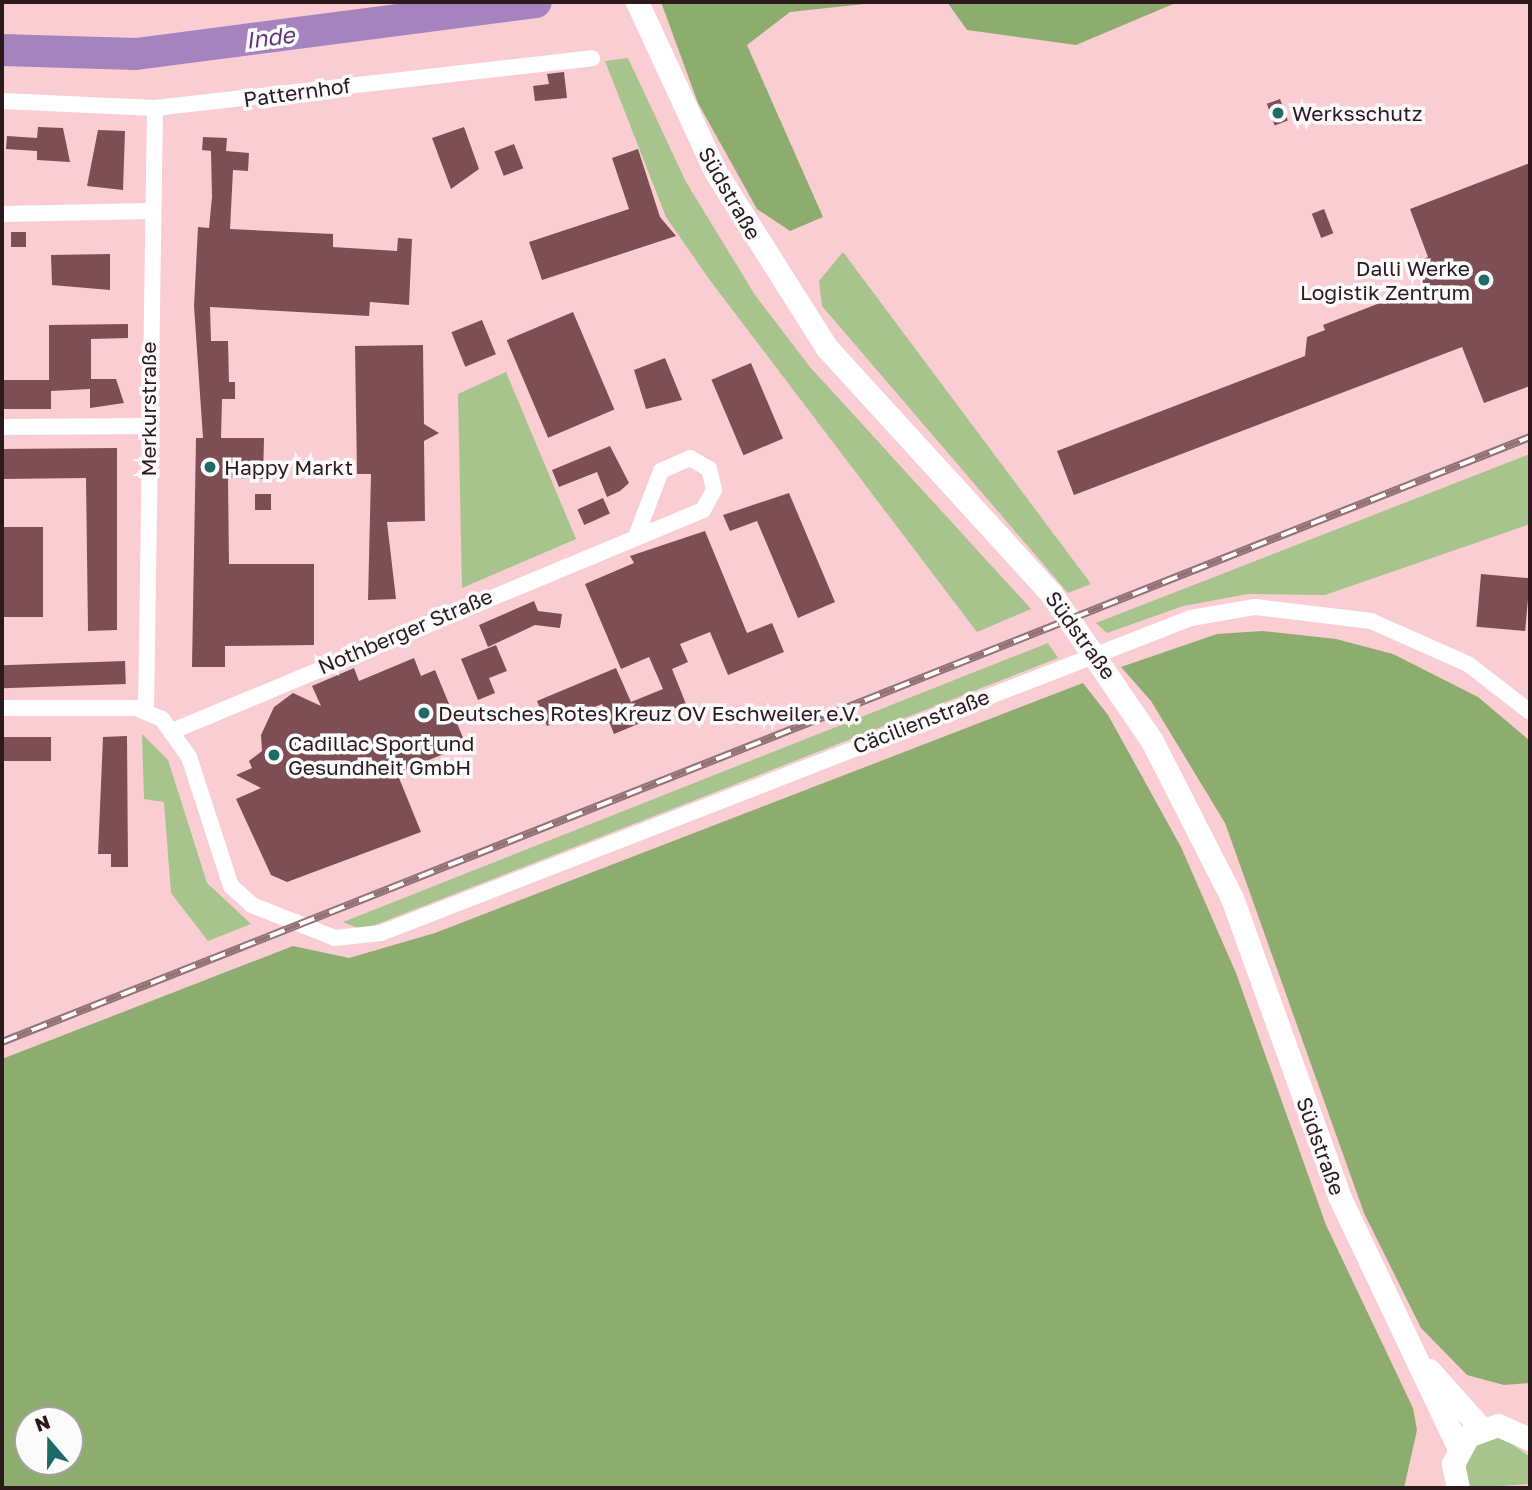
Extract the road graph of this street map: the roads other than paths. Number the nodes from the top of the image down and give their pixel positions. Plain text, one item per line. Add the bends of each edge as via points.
1 (637, 2) edge
2 (592, 58) dead end
3 (2, 100) edge
4 (155, 108) junction
5 (150, 211) junction
6 (2, 214) edge
7 (148, 426) junction
8 (2, 427) edge
9 (637, 534) junction
10 (2, 708) edge
11 (146, 710) junction
12 (1530, 712) edge
13 (175, 730) junction
14 (1405, 1341) junction
15 (1481, 1428) junction
16 (1525, 1428) edge
17 (1458, 1447) junction
18 (1453, 1486) edge

1 - 14 main road, Südstraße via 715,171 827,348 1050,592 1117,684 1232,898 1339,1196
2 - 4 street, Patternhof
3 - 4 street, Patternhof
4 - 5 street, Merkurstraße
5 - 6 street
5 - 7 street, Merkurstraße
7 - 8 street
7 - 11 street, Merkurstraße
9 - 9 street, Nothberger Straße via 703,510 714,490 709,469 690,458 662,471
9 - 13 street, Nothberger Straße
10 - 11 street
11 - 13 street
12 - 13 street, Cäcilienstraße via 1479,671 1418,638 1320,611 1255,607 1139,636 381,933 335,938 252,905 231,886
14 - 15 main road, Südstraße
14 - 17 main road, Südstraße
15 - 16 main road
15 - 17 main road
17 - 18 main road

